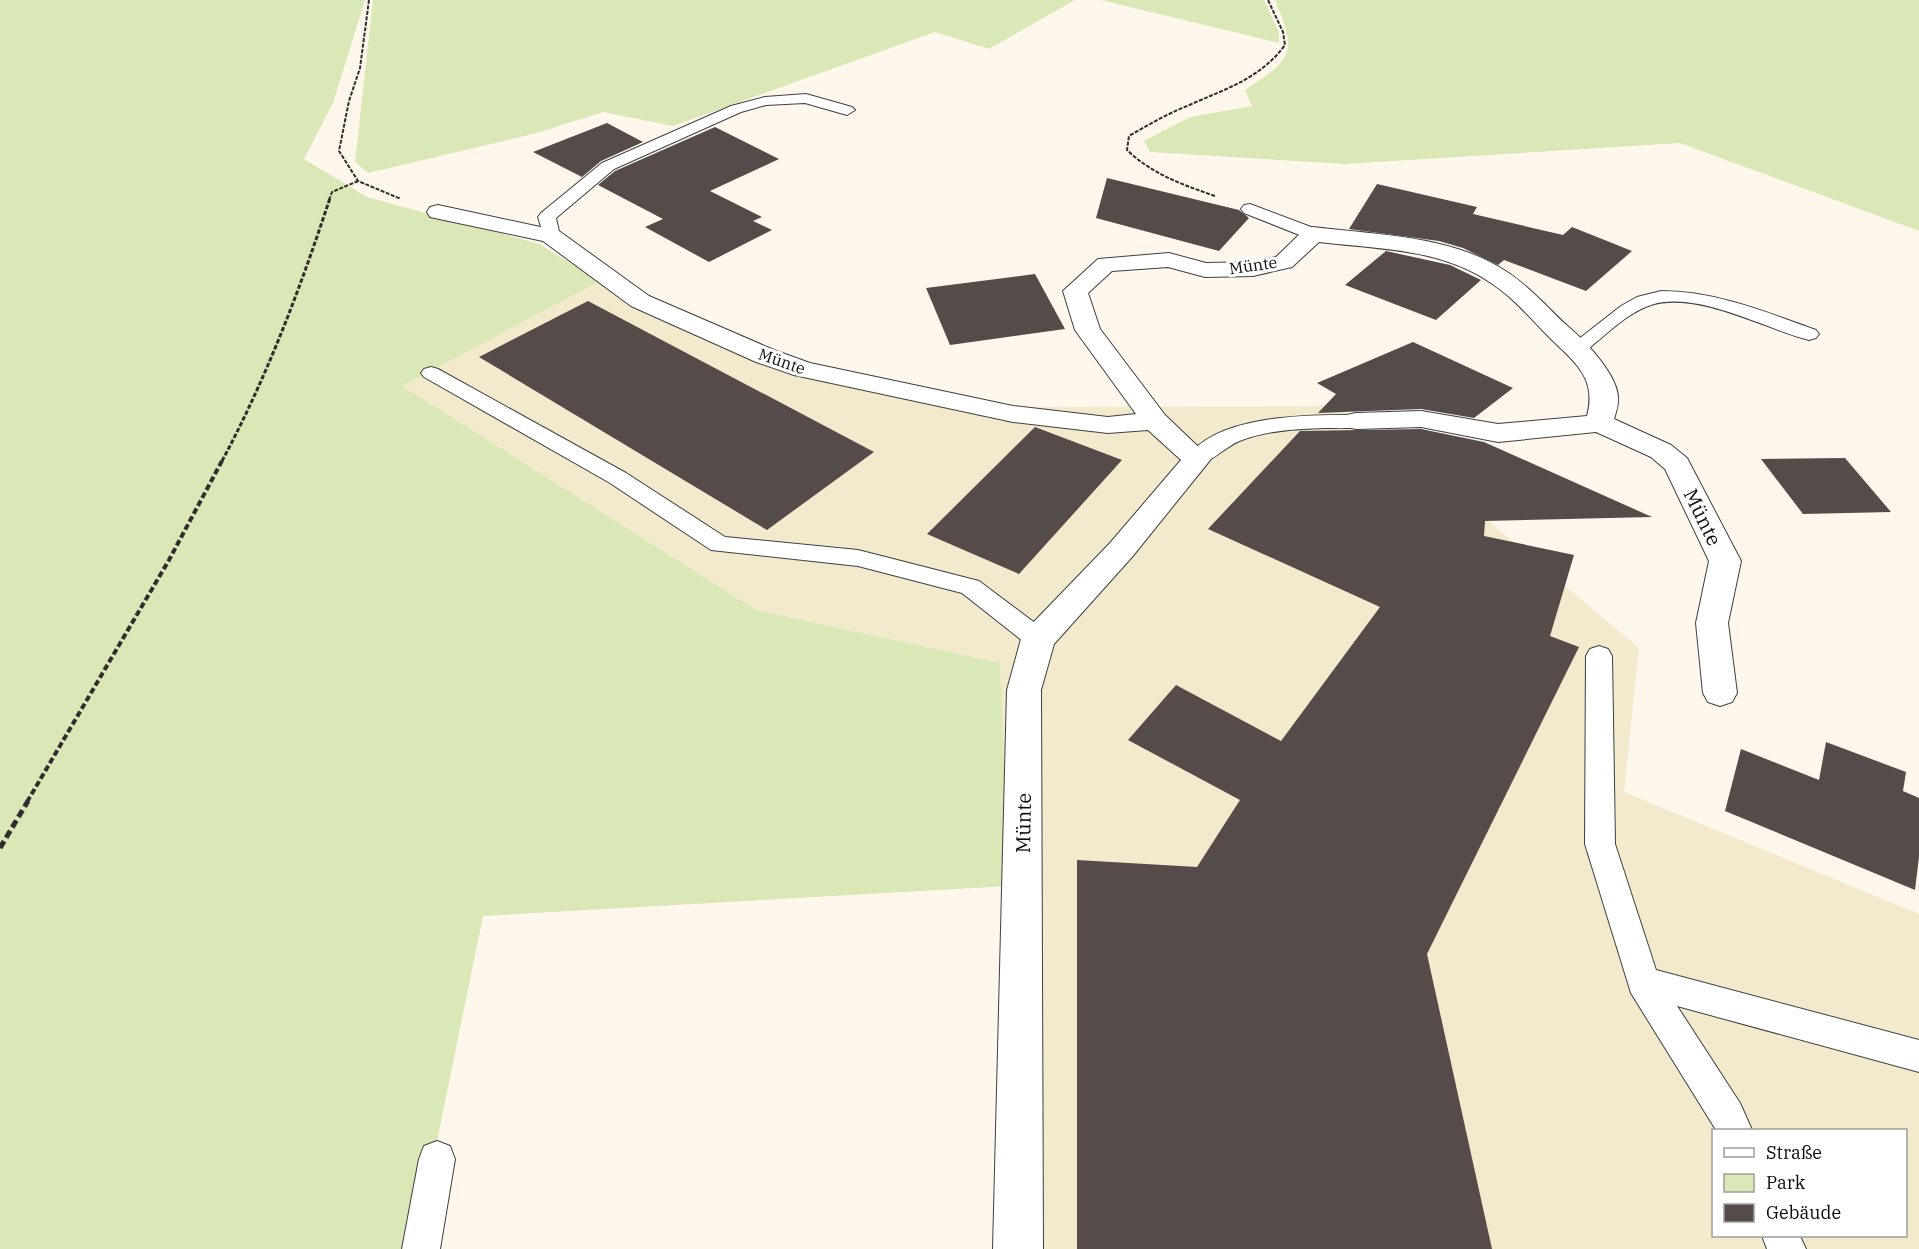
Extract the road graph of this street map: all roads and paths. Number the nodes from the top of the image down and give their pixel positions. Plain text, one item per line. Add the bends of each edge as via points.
1 (369, 0) edge
2 (1268, 0) edge
3 (847, 110) dead end
4 (1250, 208) joint
5 (438, 212) dead end
6 (1313, 234) junction
7 (551, 236) junction
8 (1809, 334) dead end
9 (1576, 349) junction
10 (431, 373) dead end
11 (1155, 421) junction
12 (1356, 421) joint
13 (1599, 423) junction
14 (1197, 459) junction
15 (1038, 639) junction
16 (1599, 656) dead end
17 (1720, 693) dead end
18 (0, 848) edge
19 (1642, 982) junction
20 (1919, 1056) edge
21 (1733, 1129) edge
22 (437, 1159) dead end
23 (421, 1249) edge
24 (1018, 1249) edge

1 - 18 path via 360,68 339,151 358,181 332,192 301,287 248,412 169,560
2 - 4 path via 1286,45 1276,60 1263,72 1129,136 1127,150 1140,165 1163,177
3 - 7 lane via 806,98 765,100 736,109 608,166 548,218
4 - 6 lane
5 - 7 street, Münte
6 - 9 street via 1435,251 1487,270 1517,292
6 - 11 street, Münte via 1284,262 1205,270 1169,260 1106,264 1075,291 1088,330
7 - 11 street, Münte via 640,301 803,369 1013,414 1108,425
8 - 9 lane via 1701,299 1671,295 1642,302
9 - 13 street via 1605,395
10 - 15 lane via 618,478 719,544 858,558 970,587
11 - 14 street, Münte
12 - 13 street, Münte via 1421,419 1498,433
12 - 14 lane, Münte via 1261,428 1220,441
13 - 17 street, Münte via 1661,452 1677,464 1725,561 1712,623
14 - 15 street, Münte
15 - 24 street, Münte via 1024,690
16 - 19 lane via 1600,844
19 - 20 lane
19 - 21 lane
22 - 23 lane

